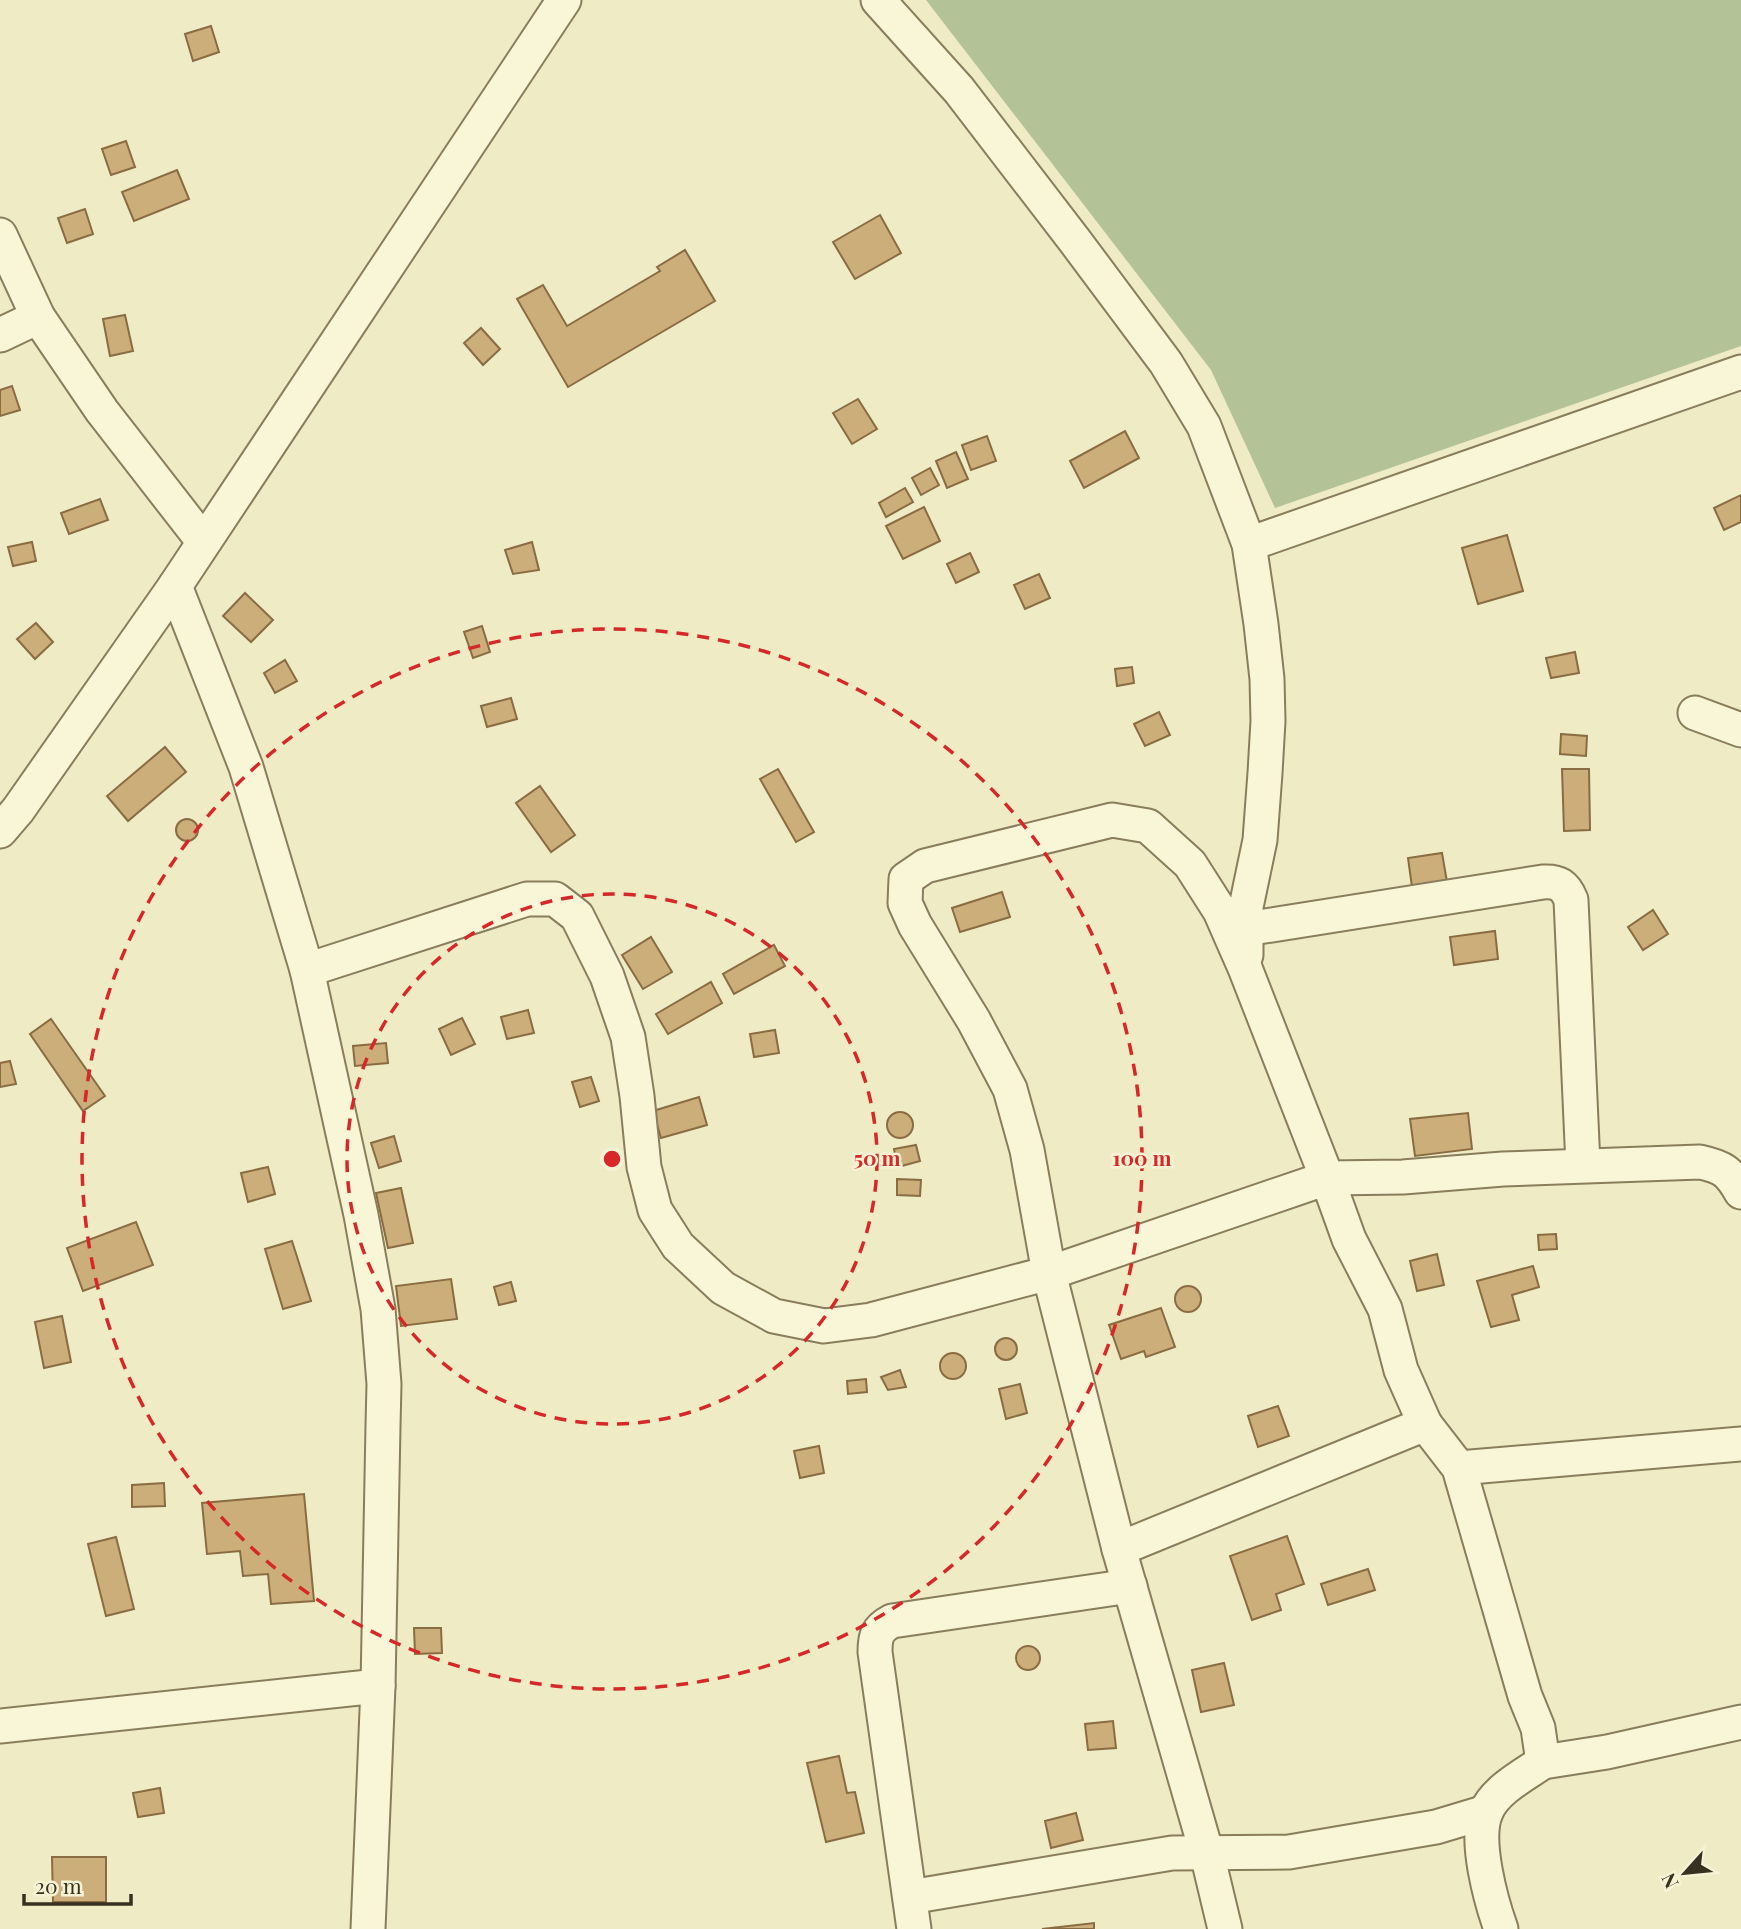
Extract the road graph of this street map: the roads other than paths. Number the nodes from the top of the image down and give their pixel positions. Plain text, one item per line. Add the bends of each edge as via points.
1 (564, 0) edge
2 (878, 0) edge
3 (0, 235) edge
4 (38, 317) junction
5 (0, 335) edge
6 (1741, 372) edge
7 (203, 541) junction
8 (1249, 544) junction
9 (174, 586) junction
10 (1695, 712) dead end
11 (1741, 730) edge
12 (6, 818) edge
13 (1246, 929) junction
14 (1245, 968) junction
15 (307, 970) junction
16 (1583, 1165) junction
17 (1327, 1178) junction
18 (1741, 1192) edge
19 (1049, 1273) junction
20 (1425, 1424) junction
21 (1741, 1444) edge
22 (1458, 1468) junction
23 (1119, 1549) junction
24 (1130, 1586) junction
25 (378, 1686) junction
26 (1741, 1722) edge
27 (0, 1726) edge
28 (1542, 1762) junction
29 (1486, 1812) junction
30 (1207, 1854) junction
31 (912, 1913) edge
32 (368, 1929) edge
33 (1226, 1929) edge
34 (1501, 1929) edge

1 - 7 street
2 - 8 street via 959,90 1166,363 1204,426
3 - 4 street
4 - 5 street
4 - 7 street via 102,411
6 - 8 street
7 - 9 street
8 - 13 street via 1268,721 1260,840
9 - 12 street
9 - 15 street via 246,767
10 - 11 street
13 - 14 street
13 - 16 street via 1543,882 1556,881 1566,888 1571,900
14 - 17 street
14 - 19 street via 1220,911 1190,864 1148,826 1112,820 925,866 906,879 905,903 915,925 1010,1088 1027,1150
15 - 19 street via 527,899 555,899 577,916 607,975 628,1037 644,1167 655,1210 678,1246 723,1288 774,1316 824,1326 871,1320
15 - 25 street via 377,1309 384,1384
16 - 17 street
16 - 18 street via 1700,1162 1731,1175
17 - 19 street
17 - 20 street via 1349,1239 1385,1310 1401,1370
19 - 23 street
20 - 22 street
20 - 23 street
21 - 22 street
22 - 28 street via 1538,1728
23 - 24 street
24 - 30 street
24 - 31 street via 891,1621 880,1628 875,1652
25 - 27 street
25 - 32 street
26 - 28 street
28 - 29 street via 1500,1793
29 - 30 street via 1436,1828 1289,1852
29 - 34 street via 1480,1842
30 - 31 street via 1172,1853
30 - 33 street

